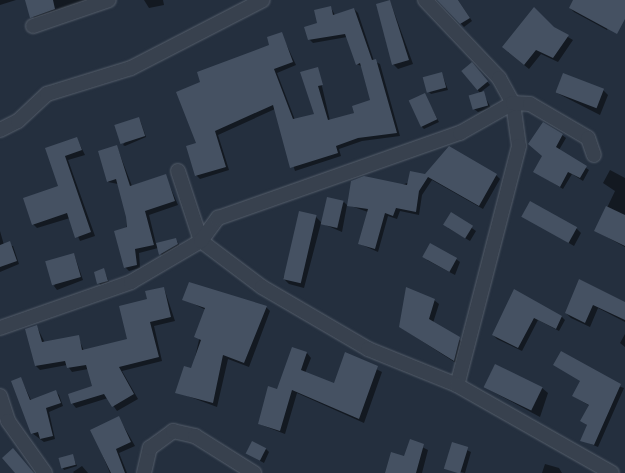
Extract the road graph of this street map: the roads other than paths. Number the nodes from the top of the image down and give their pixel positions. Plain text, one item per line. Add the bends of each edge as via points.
1 (109, 0) edge
2 (263, 0) edge
3 (425, 0) edge
4 (238, 4) edge
5 (33, 26) dead end
6 (513, 103) junction
7 (0, 130) edge
8 (594, 155) dead end
9 (178, 170) dead end
10 (201, 241) junction
11 (0, 328) edge
12 (457, 385) junction
13 (0, 396) edge
14 (4, 426) edge
15 (45, 473) edge
16 (144, 473) edge
17 (254, 473) edge
18 (612, 473) edge

1 - 5 street
2 - 4 street
3 - 6 street via 453,34 492,69
4 - 7 street via 130,68 47,94 18,121
6 - 8 street via 530,104 588,138
6 - 10 street via 460,133 218,218
6 - 12 street via 519,146
9 - 10 street
10 - 11 street via 131,282
10 - 12 street via 262,287 368,349
12 - 18 street
13 - 14 street
14 - 15 street
16 - 17 street via 150,448 173,432 196,436

